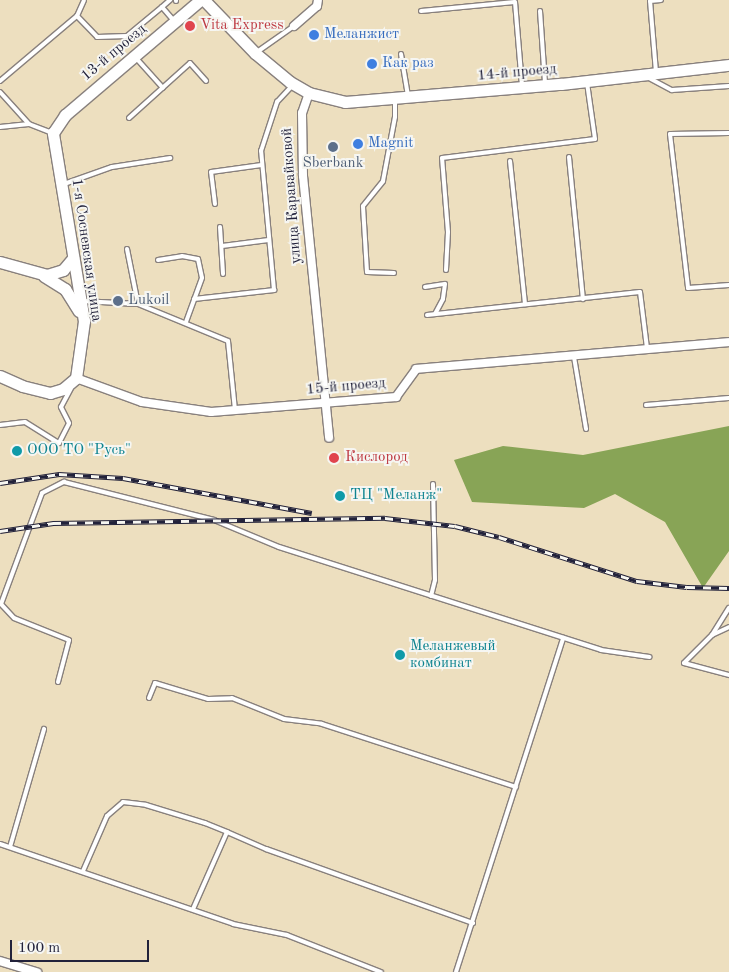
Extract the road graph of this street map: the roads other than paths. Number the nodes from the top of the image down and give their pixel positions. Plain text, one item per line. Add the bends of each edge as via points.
1 (84, 0) edge
2 (170, 0) edge
3 (200, 0) edge
4 (204, 0) edge
5 (318, 0) edge
6 (661, 0) edge
7 (162, 7) junction
8 (421, 11) dead end
9 (540, 11) dead end
10 (77, 16) junction
11 (174, 21) junction
12 (294, 26) joint
13 (255, 53) junction
14 (401, 54) dead end
15 (134, 56) junction
16 (729, 65) edge
17 (656, 72) junction
18 (642, 74) junction
19 (0, 81) edge
20 (206, 81) dead end
21 (586, 81) junction
22 (294, 84) junction
23 (545, 85) junction
24 (729, 86) edge
25 (522, 87) junction
26 (162, 88) junction
27 (0, 92) edge
28 (309, 93) junction
29 (409, 98) junction
30 (394, 99) junction
31 (129, 118) dead end
32 (29, 124) junction
33 (0, 127) edge
34 (53, 133) junction
35 (729, 133) edge
36 (569, 157) dead end
37 (170, 158) dead end
38 (510, 161) dead end
39 (262, 166) junction
40 (62, 185) junction
41 (215, 204) dead end
42 (220, 227) dead end
43 (269, 240) junction
44 (222, 246) junction
45 (128, 249) dead end
46 (72, 258) junction
47 (158, 260) dead end
48 (0, 262) edge
49 (446, 270) dead end
50 (394, 273) dead end
51 (223, 274) dead end
52 (42, 275) junction
53 (729, 285) edge
54 (424, 287) dead end
55 (194, 299) junction
56 (583, 299) junction
57 (81, 301) junction
58 (138, 304) junction
59 (525, 304) junction
60 (436, 314) junction
61 (427, 315) dead end
62 (186, 322) junction
63 (83, 327) junction
64 (729, 342) edge
65 (648, 350) junction
66 (574, 356) junction
67 (0, 376) edge
68 (76, 378) junction
69 (729, 398) edge
70 (325, 402) junction
71 (646, 405) dead end
72 (235, 410) junction
73 (0, 424) edge
74 (586, 429) dead end
75 (329, 438) dead end
76 (433, 484) dead end
77 (431, 596) junction
78 (729, 608) edge
79 (729, 627) edge
80 (712, 635) junction
81 (563, 638) junction
82 (650, 657) dead end
83 (729, 675) edge
84 (58, 682) dead end
85 (149, 698) dead end
86 (44, 729) dead end
87 (516, 787) junction
88 (227, 832) junction
89 (0, 844) edge
90 (10, 847) junction
91 (83, 871) junction
92 (193, 909) junction
93 (473, 923) junction
94 (0, 961) edge
95 (37, 972) edge
96 (381, 972) edge
97 (456, 972) edge

1 - 10 lane
2 - 7 lane
3 - 11 main road, 13-й проезд
4 - 13 main road
5 - 12 street via 317,6
6 - 17 lane via 650,1
7 - 10 lane via 127,36 97,37
7 - 11 lane
8 - 25 lane via 515,2
9 - 23 lane
10 - 19 lane
11 - 15 main road, 13-й проезд
12 - 13 lane
13 - 22 main road
14 - 29 lane
15 - 26 lane
15 - 34 main road, 13-й проезд via 64,115
16 - 17 main road, 14-й проезд
17 - 18 main road, 14-й проезд
18 - 21 main road, 14-й проезд
18 - 24 lane via 672,90
20 - 26 lane via 190,63
21 - 23 main road, 14-й проезд
21 - 49 lane via 595,139 442,158 448,232
22 - 28 main road
22 - 39 lane via 276,102 261,151
23 - 25 main road, 14-й проезд
25 - 29 main road, 14-й проезд
26 - 31 lane
27 - 32 lane
28 - 30 main road, 14-й проезд via 345,102
28 - 70 street, улица Каравайковой via 302,112 303,176
29 - 30 main road, 14-й проезд
30 - 50 lane via 395,117 383,181 363,206 368,272
32 - 33 lane
32 - 34 lane
34 - 40 main road, 1-я Сосневская улица
35 - 53 lane via 670,134 688,288
36 - 56 lane
37 - 40 lane via 112,166
38 - 59 lane
39 - 41 lane via 210,172
39 - 43 lane
40 - 46 main road, 1-я Сосневская улица
42 - 44 lane
43 - 44 lane
43 - 55 lane via 274,290
44 - 51 lane
45 - 58 lane
46 - 52 main road via 58,273
46 - 57 main road, 1-я Сосневская улица
47 - 55 lane via 182,256 198,259 202,278
48 - 52 main road
52 - 63 main road via 59,283 71,296
54 - 60 lane via 445,284
55 - 62 lane
56 - 59 lane
56 - 65 lane via 640,292
57 - 58 lane
57 - 63 main road, 1-я Сосневская улица
58 - 62 lane
59 - 60 lane
60 - 61 lane
62 - 72 lane via 228,341
63 - 68 main road, 1-я Сосневская улица
64 - 65 street, 15-й проезд
65 - 66 street, 15-й проезд
66 - 70 street, 15-й проезд via 416,369 396,397
66 - 74 lane
67 - 68 main road via 50,393 62,390
68 - 72 street, 15-й проезд via 142,402 211,412
68 - 73 lane via 61,407 69,423 59,443 25,422
69 - 71 lane
70 - 72 street, 15-й проезд
70 - 75 street, улица Каравайковой
76 - 77 lane via 435,580
77 - 81 lane
77 - 84 lane via 279,547 214,520 64,482 42,493 0,604 14,618 69,640
78 - 80 lane
79 - 80 lane
80 - 83 lane via 684,663
81 - 82 lane via 601,650
81 - 87 lane
85 - 87 lane via 155,683 208,699 232,698 284,719 322,724
86 - 90 lane
87 - 93 lane
88 - 91 lane via 146,805 123,802 107,816
88 - 92 lane
88 - 93 lane
89 - 90 lane
90 - 91 lane
91 - 92 lane
92 - 96 lane via 233,924 286,935
93 - 97 lane
94 - 95 street

